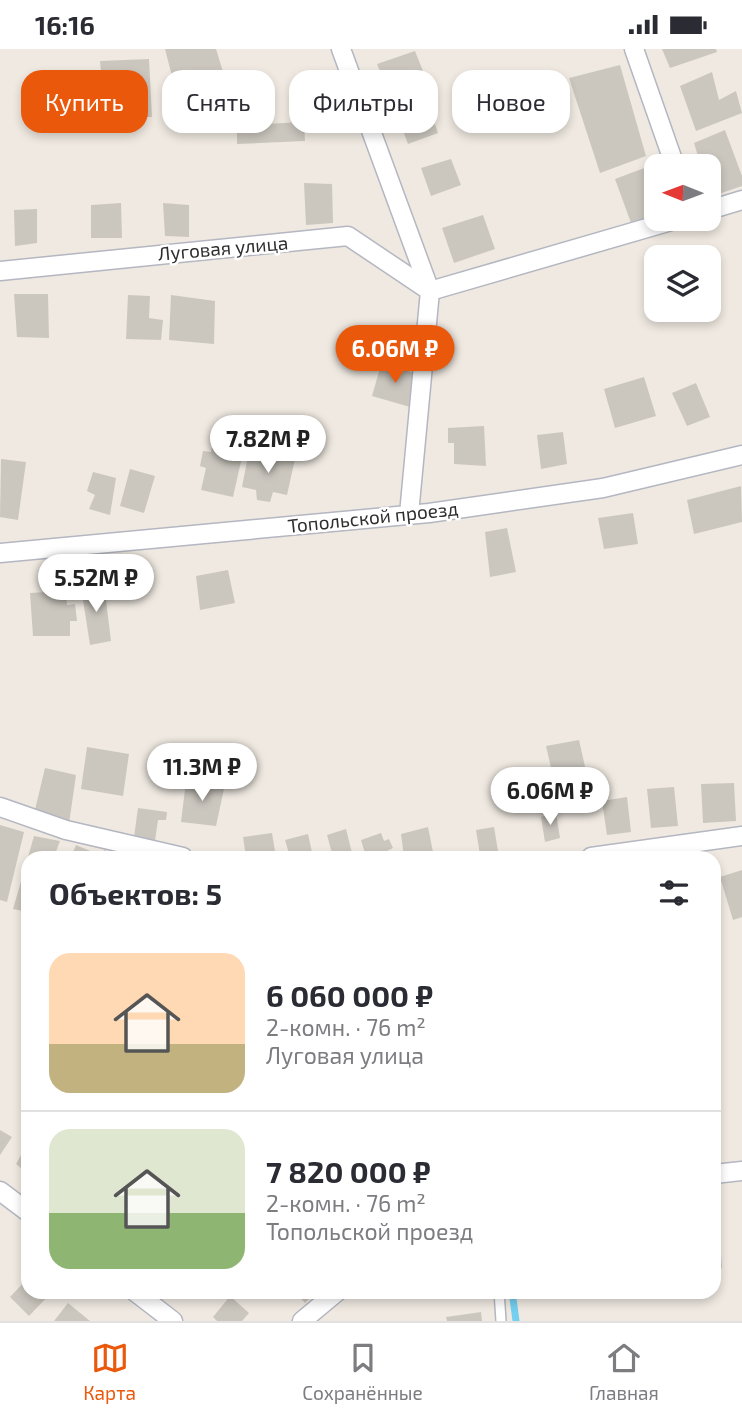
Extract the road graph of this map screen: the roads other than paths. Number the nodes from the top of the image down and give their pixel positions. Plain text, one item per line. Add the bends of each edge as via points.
1 (341, 49) edge
2 (634, 49) edge
3 (671, 154) edge
4 (742, 200) edge
5 (721, 206) edge
6 (644, 229) edge
7 (0, 271) edge
8 (430, 291) junction
9 (742, 454) edge
10 (409, 514) junction
11 (0, 553) edge
12 (0, 807) edge
13 (742, 836) edge
14 (157, 851) edge
15 (634, 851) edge
16 (742, 1171) edge
17 (721, 1173) edge
18 (0, 1191) edge
19 (21, 1207) edge
20 (144, 1299) edge
21 (328, 1299) edge
22 (500, 1299) edge
23 (173, 1321) edge
24 (302, 1321) edge
25 (501, 1321) edge

1 - 8 street
2 - 3 street
4 - 5 street
6 - 8 street
7 - 8 street, Луговая улица via 348,236
8 - 10 street
9 - 10 street, Топольской проезд via 603,488
10 - 11 street, Топольской проезд
12 - 14 street via 66,830
13 - 15 street
16 - 17 street
18 - 19 street
20 - 23 street
21 - 24 street
22 - 25 lane

